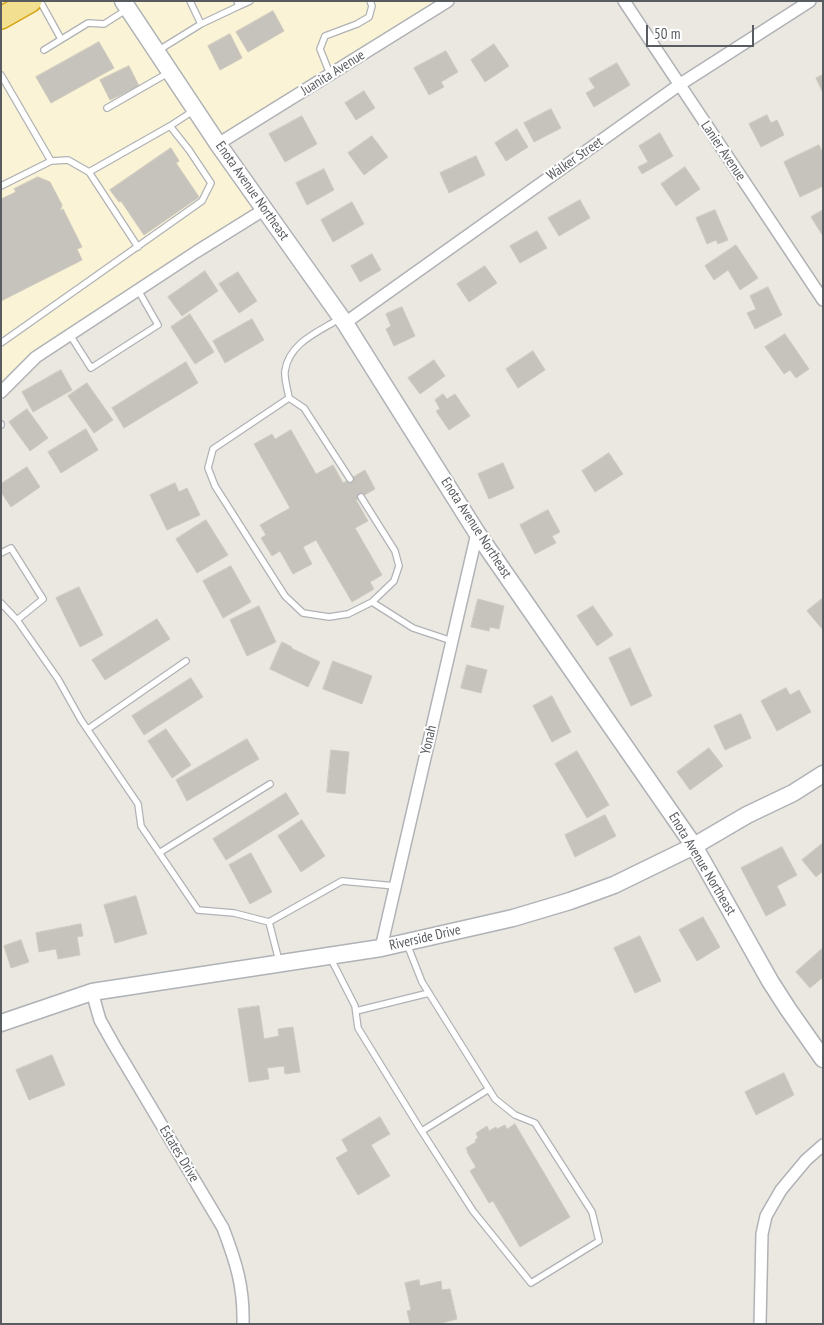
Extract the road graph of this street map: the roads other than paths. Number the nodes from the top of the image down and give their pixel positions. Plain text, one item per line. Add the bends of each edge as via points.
1 (31, 1) edge
2 (40, 1) edge
3 (190, 1) edge
4 (250, 1) edge
5 (370, 1) edge
6 (448, 1) edge
7 (624, 1) edge
8 (810, 1) edge
9 (238, 4) edge
10 (125, 5) edge
11 (1, 18) edge
12 (201, 24) junction
13 (61, 39) junction
14 (44, 50) dead end
15 (156, 51) junction
16 (170, 72) junction
17 (330, 74) junction
18 (1, 75) edge
19 (679, 85) junction
20 (107, 108) dead end
21 (195, 109) junction
22 (170, 126) junction
23 (218, 144) junction
24 (50, 161) junction
25 (89, 172) junction
26 (1, 186) edge
27 (265, 210) junction
28 (138, 247) junction
29 (138, 290) junction
30 (823, 300) edge
31 (343, 321) junction
32 (70, 335) junction
33 (1, 343) edge
34 (1, 392) edge
35 (289, 398) junction
36 (350, 479) dead end
37 (361, 497) dead end
38 (477, 533) junction
39 (1, 553) edge
40 (372, 602) junction
41 (1, 603) edge
42 (17, 620) junction
43 (452, 641) junction
44 (186, 661) dead end
45 (88, 730) junction
46 (823, 774) edge
47 (270, 784) dead end
48 (694, 846) junction
49 (159, 853) junction
50 (395, 886) junction
51 (269, 922) junction
52 (406, 942) junction
53 (381, 948) junction
54 (329, 956) junction
55 (280, 963) junction
56 (92, 992) junction
57 (429, 993) junction
58 (356, 1011) junction
59 (1, 1023) edge
60 (823, 1059) edge
61 (489, 1089) junction
62 (422, 1131) junction
63 (823, 1145) edge
64 (243, 1324) edge
65 (760, 1324) edge

1 - 11 highway
2 - 13 lane
3 - 12 lane
4 - 9 lane
5 - 17 lane via 369,17 325,36 320,49
6 - 17 street, Juanita Avenue
7 - 19 street, Lanier Avenue
8 - 19 street, Walker Street
9 - 12 lane
10 - 13 lane via 104,24 88,22
10 - 15 street, Enota Avenue Northeast
12 - 15 lane
13 - 14 lane
15 - 16 street, Enota Avenue Northeast
16 - 20 lane
16 - 21 street, Enota Avenue Northeast
17 - 23 street, Juanita Avenue
18 - 24 lane
19 - 30 street, Lanier Avenue
19 - 31 street, Walker Street
21 - 22 lane
21 - 23 street, Enota Avenue Northeast
22 - 25 lane
22 - 28 lane via 211,183 202,202
23 - 27 street, Enota Avenue Northeast
24 - 25 lane via 68,160
24 - 26 lane
25 - 28 lane
27 - 29 street
27 - 31 street, Enota Avenue Northeast
28 - 33 lane
29 - 32 street
29 - 32 lane via 158,325 91,368
31 - 35 lane via 298,345 288,359 285,372
31 - 38 street, Enota Avenue Northeast
32 - 34 street via 36,357
35 - 36 lane via 304,408
35 - 40 lane via 214,449 208,468 215,486 285,596 303,613 330,617 348,614
37 - 40 lane via 395,551 399,566 394,581
38 - 43 street, Yonah
38 - 48 street, Enota Avenue Northeast
39 - 42 lane via 11,548 43,599
40 - 43 lane via 413,628
41 - 42 lane
42 - 45 lane
43 - 50 street, Yonah
44 - 45 lane
45 - 49 lane via 138,804 141,826
46 - 48 street, Riverside Drive
47 - 49 lane
48 - 52 street, Riverside Drive via 614,885 570,901 513,918
48 - 60 street, Enota Avenue Northeast via 770,981
49 - 51 lane via 198,910 234,912
50 - 51 lane via 342,881
50 - 53 street, Yonah
51 - 55 lane
52 - 53 street, Riverside Drive
52 - 57 lane
53 - 54 street, Riverside Drive
54 - 55 street, Riverside Drive
54 - 58 lane
55 - 56 street, Riverside Drive
56 - 59 street, Riverside Drive
56 - 64 street, Estates Drive via 100,1020 223,1228 242,1292
57 - 58 lane
57 - 61 lane
58 - 62 lane via 358,1028
61 - 62 lane
61 - 62 lane via 495,1099 515,1115 535,1122 592,1212 599,1241 531,1283 474,1210
63 - 65 street via 781,1190 766,1216 762,1234

